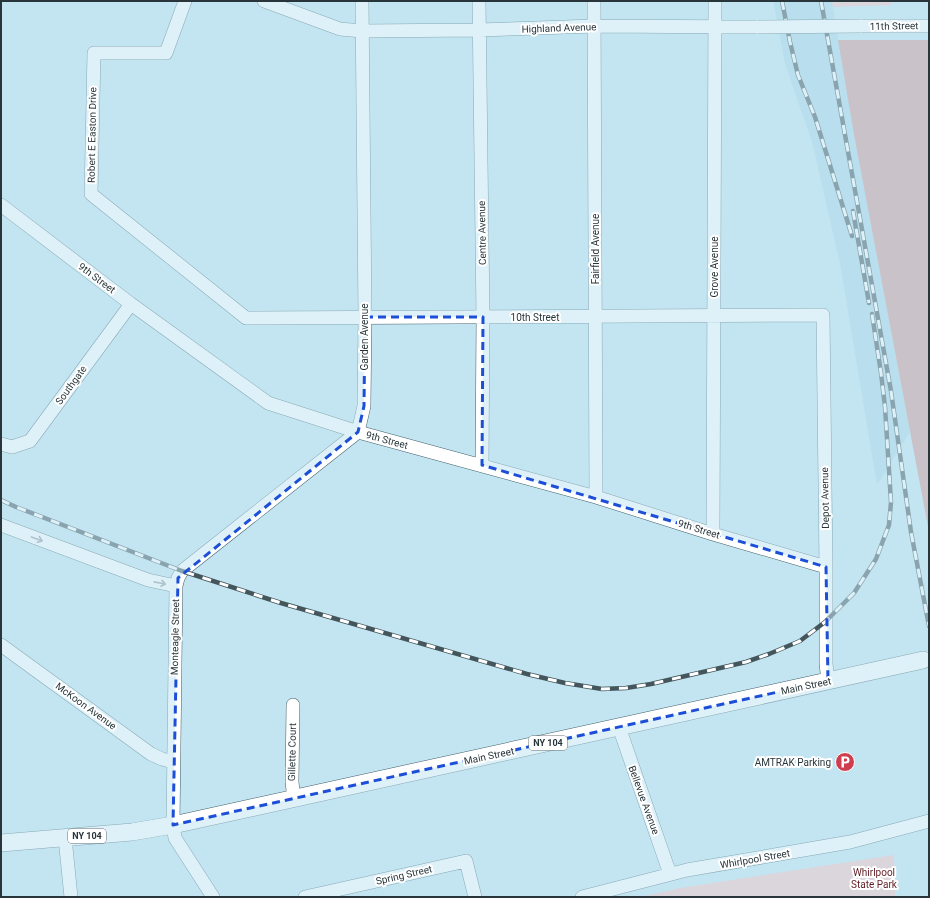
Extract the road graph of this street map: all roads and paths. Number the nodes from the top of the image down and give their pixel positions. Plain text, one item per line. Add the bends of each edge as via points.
1 (185, 1) edge
2 (264, 1) edge
3 (362, 1) edge
4 (479, 1) edge
5 (594, 1) edge
6 (714, 1) edge
7 (594, 26) junction
8 (860, 26) joint
9 (929, 26) edge
10 (715, 27) junction
11 (479, 30) junction
12 (362, 31) junction
13 (1, 205) edge
14 (131, 304) junction
15 (823, 315) joint
16 (595, 316) junction
17 (714, 316) junction
18 (365, 317) junction
19 (483, 317) junction
20 (246, 318) joint
21 (358, 432) junction
22 (1, 444) edge
23 (482, 465) junction
24 (596, 497) junction
25 (1, 525) edge
26 (714, 534) junction
27 (826, 567) junction
28 (176, 586) junction
29 (1, 645) edge
30 (923, 660) dead end
31 (828, 681) junction
32 (293, 705) dead end
33 (619, 727) junction
34 (173, 762) junction
35 (294, 799) junction
36 (929, 821) edge
37 (172, 825) junction
38 (65, 838) junction
39 (1, 843) edge
40 (670, 874) junction
41 (71, 897) edge
42 (213, 897) edge
43 (305, 897) edge
44 (475, 897) edge
45 (582, 897) edge

1 - 20 street, Robert E Easton Drive via 166,53 94,53 91,194
2 - 12 street, Highland Avenue via 340,29
3 - 12 street, Garden Avenue
4 - 11 street, Centre Avenue
5 - 7 street, Fairfield Avenue
6 - 10 street, Grove Avenue
7 - 10 street, Highland Avenue
7 - 11 street, Highland Avenue
7 - 16 street, Fairfield Avenue
8 - 9 street, 11th Street
8 - 10 street, Highland Avenue, bridge
10 - 17 street, Grove Avenue
11 - 12 street, Highland Avenue
11 - 19 street, Centre Avenue
12 - 18 street, Garden Avenue
13 - 14 street, 9th Street
14 - 21 street, 9th Street via 268,403
14 - 22 street, Southgate via 30,441 12,447
15 - 17 street, 10th Street
15 - 27 street, Depot Avenue
16 - 17 street, 10th Street
16 - 19 street, 10th Street
16 - 24 street, Fairfield Avenue
17 - 26 street, Grove Avenue
18 - 19 street, 10th Street
18 - 20 street, 10th Street
18 - 21 street, Garden Avenue via 364,406
19 - 23 street, Centre Avenue
21 - 23 street, 9th Street
21 - 28 street via 182,571
23 - 24 street, 9th Street
24 - 26 street, 9th Street
25 -> 28 street, Monteagle Street via 148,580
26 - 27 street, 9th Street
27 - 31 street, Depot Avenue
28 - 34 street, Monteagle Street
29 - 34 street, McKoon Avenue via 151,754
30 - 31 main road, Main Street / NY 104
31 - 33 main road, Main Street / NY 104
32 - 35 street, Gillette Court
33 - 35 main road, Main Street / NY 104
33 - 40 street, Bellevue Avenue
34 - 37 street, Monteagle Street
35 - 37 main road, Main Street / NY 104
36 - 40 street, Whirlpool Street via 850,842
37 - 38 main road, NY 104 via 132,832
37 - 42 street via 175,838
38 - 39 main road, NY 104
38 - 41 street
40 - 45 street, Whirlpool Street
43 - 44 street, Spring Street via 466,861

